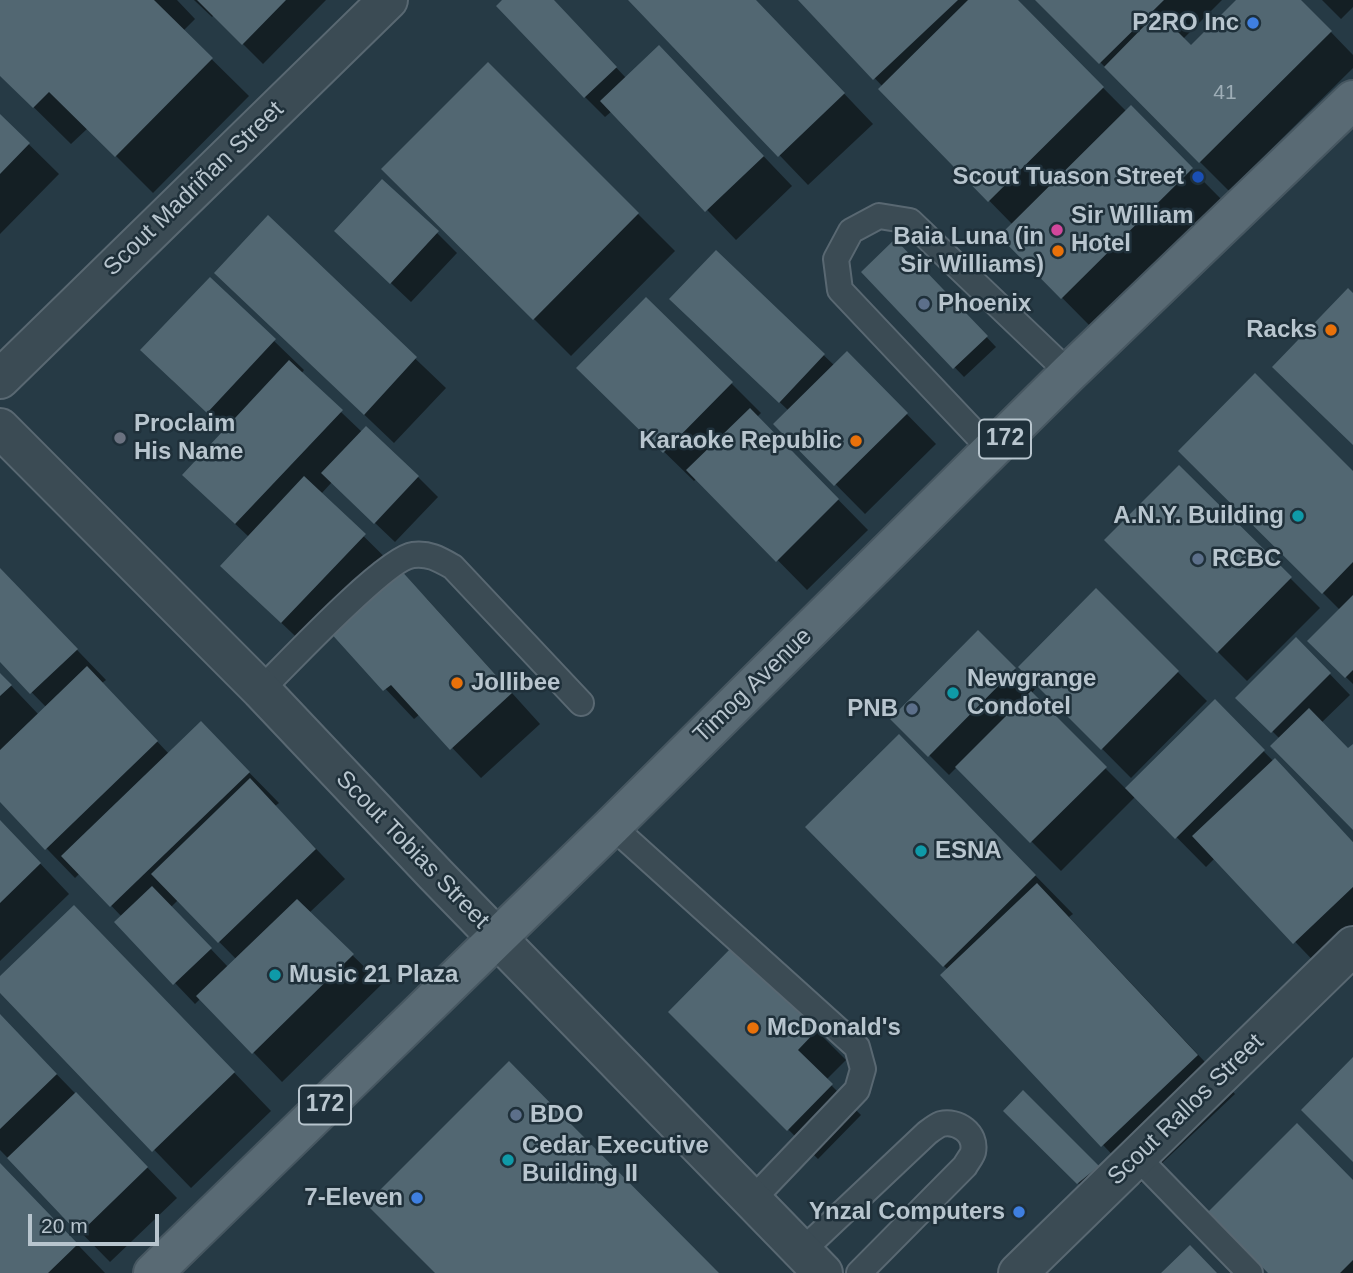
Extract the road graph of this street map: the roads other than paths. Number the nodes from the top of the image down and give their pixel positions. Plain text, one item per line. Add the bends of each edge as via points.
1 (388, 0) edge
2 (1353, 100) edge
3 (1069, 373) junction
4 (0, 379) edge
5 (0, 428) edge
6 (992, 451) junction
7 (261, 690) junction
8 (581, 703) dead end
9 (612, 827) junction
10 (496, 938) junction
11 (1353, 946) edge
12 (1138, 1158) junction
13 (752, 1200) junction
14 (812, 1262) edge
15 (153, 1273) edge
16 (859, 1273) edge
17 (1018, 1273) edge
18 (1250, 1273) edge

1 - 4 street, Scout Madriñan Street
2 - 3 main road, Timog Avenue / 172
3 - 6 main road, Timog Avenue / 172
3 - 6 lane via 910,220 879,216 851,231 836,259 840,290
5 - 7 street, Scout Tobias Street
6 - 9 main road, Timog Avenue / 172
7 - 8 lane via 380,572 410,555 432,555 453,567
7 - 10 street, Scout Tobias Street
9 - 10 main road, Timog Avenue / 172
9 - 13 lane via 857,1047 863,1069 857,1090
10 - 13 street, Scout Tobias Street
10 - 15 main road, Timog Avenue / 172
11 - 12 street, Scout Rallos Street
12 - 17 street, Scout Rallos Street
12 - 18 lane
13 - 14 street, Scout Tobias Street
14 - 16 lane via 927,1133 951,1123 966,1129 973,1139 973,1152 965,1166

